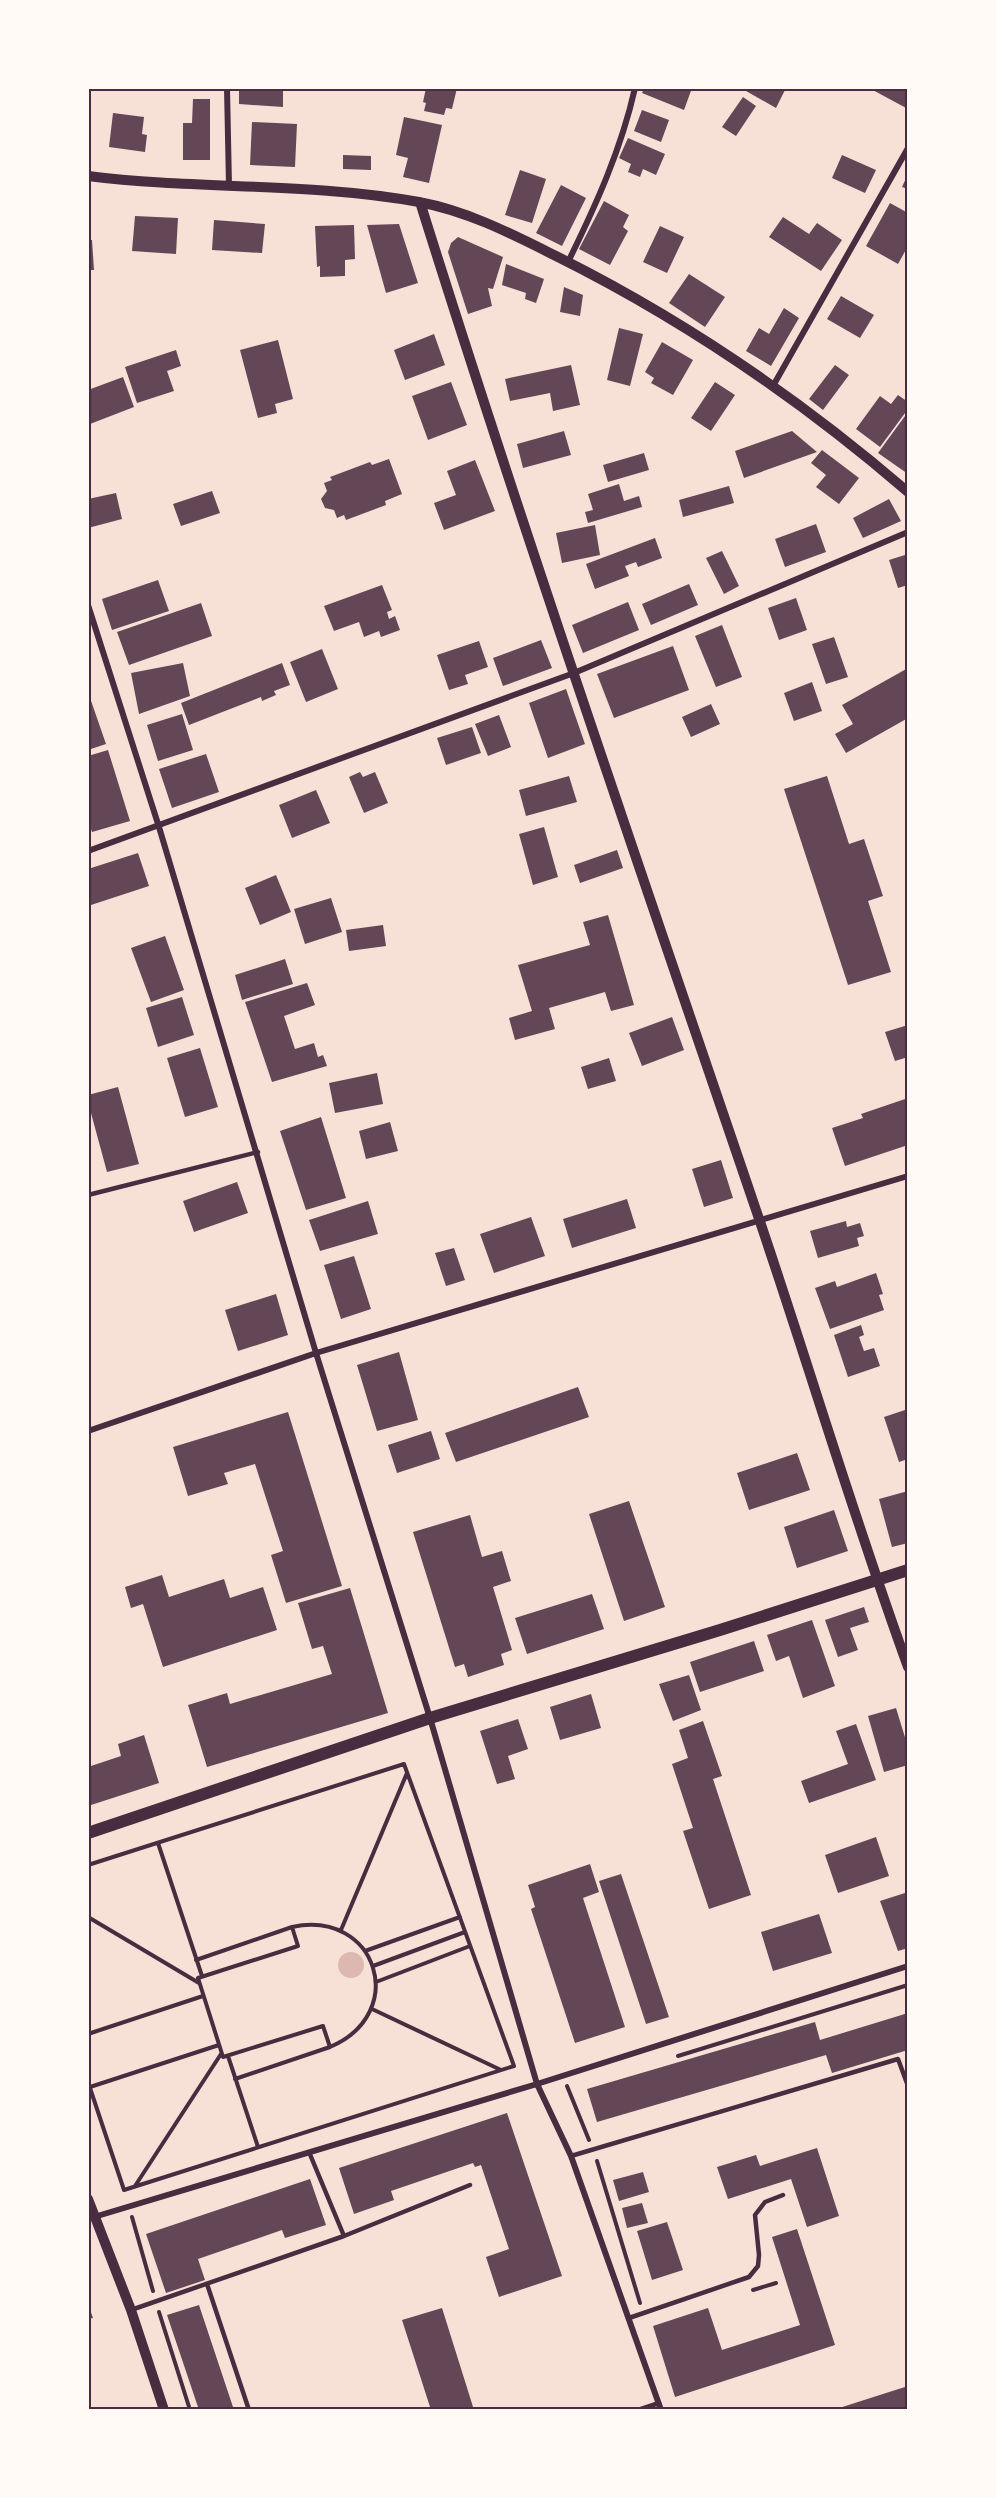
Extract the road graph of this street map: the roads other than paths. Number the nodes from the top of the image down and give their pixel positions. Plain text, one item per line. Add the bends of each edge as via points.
1 (227, 88) edge
2 (635, 88) edge
3 (908, 148) edge
4 (88, 176) edge
5 (229, 186) junction
6 (420, 202) junction
7 (568, 262) junction
8 (773, 386) junction
9 (908, 492) edge
10 (908, 532) edge
11 (88, 605) edge
12 (574, 673) junction
13 (159, 827) junction
14 (88, 851) edge
15 (258, 1152) junction
16 (908, 1176) edge
17 (88, 1195) edge
18 (760, 1221) junction
19 (316, 1353) junction
20 (88, 1431) edge
21 (908, 1570) edge
22 (876, 1580) junction
23 (908, 1667) edge
24 (430, 1718) junction
25 (88, 1833) edge
26 (908, 1966) edge
27 (537, 2084) junction
28 (908, 2086) edge
29 (309, 2152) junction
30 (571, 2156) junction
31 (470, 2185) dead end
32 (783, 2195) dead end
33 (88, 2199) edge
34 (91, 2218) edge
35 (344, 2236) junction
36 (207, 2284) junction
37 (131, 2310) junction
38 (629, 2318) junction
39 (660, 2406) edge
40 (164, 2409) edge
41 (249, 2409) edge
42 (638, 2409) edge

1 - 5 street
2 - 7 street via 612,166
3 - 8 street
4 - 5 street
5 - 6 street via 363,194
6 - 7 street via 484,220
6 - 12 street via 489,423
7 - 8 street via 650,306
8 - 9 street
10 - 12 street
11 - 13 street
12 - 13 street
12 - 18 street
13 - 14 street
13 - 15 street
15 - 17 lane
15 - 19 street
16 - 18 street
18 - 19 street
18 - 22 street
19 - 20 street
19 - 24 street
21 - 22 main road
22 - 23 street
22 - 24 main road
24 - 25 main road
24 - 27 street
26 - 27 street
27 - 29 street
27 - 30 street
28 - 30 lane via 898,2060
29 - 34 street
29 - 35 lane
30 - 38 street
31 - 35 lane
32 - 38 lane via 765,2202 755,2215 758,2266 749,2277
33 - 34 street
34 - 37 street
35 - 36 lane
36 - 37 lane
36 - 41 lane
37 - 40 street
38 - 39 street
39 - 42 lane

